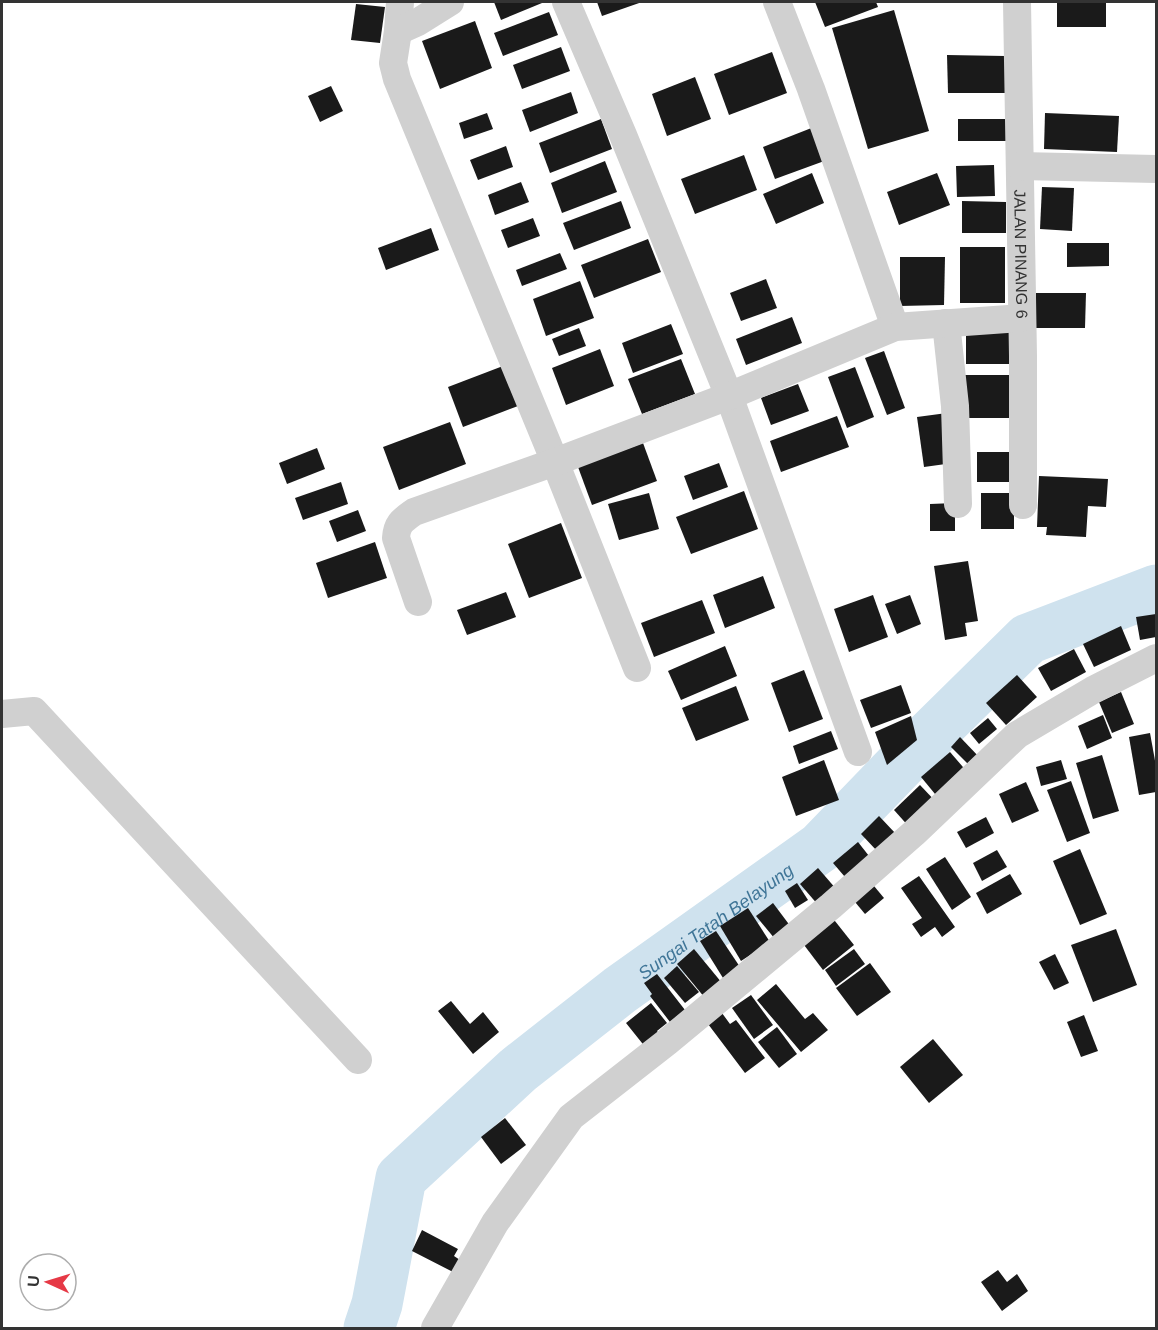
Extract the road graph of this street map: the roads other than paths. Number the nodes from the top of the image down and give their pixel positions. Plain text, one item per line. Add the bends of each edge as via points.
1 (400, 2) edge
2 (450, 2) edge
3 (566, 2) edge
4 (777, 2) edge
5 (1017, 2) edge
6 (398, 32) junction
7 (1020, 166) junction
8 (1156, 169) edge
9 (1021, 318) junction
10 (946, 323) junction
11 (895, 327) junction
12 (729, 396) junction
13 (555, 462) junction
14 (958, 504) dead end
15 (1023, 505) dead end
16 (418, 602) dead end
17 (1156, 658) edge
18 (637, 668) dead end
19 (2, 714) edge
20 (858, 752) dead end
21 (358, 1060) dead end
22 (435, 1329) edge

1 - 6 street
2 - 6 street
3 - 12 street
4 - 11 street
5 - 7 street, JALAN PINANG 6
6 - 13 street via 393,63 398,79
7 - 8 street
7 - 9 street, JALAN PINANG 6
9 - 10 street
9 - 15 street, JALAN PINANG 6
10 - 11 street
10 - 14 street via 955,406
11 - 12 street
12 - 13 street
12 - 20 street
13 - 16 street via 414,512 399,522 396,538
13 - 18 street
17 - 22 street via 1092,690 1017,735 831,906 571,1117 495,1223
19 - 21 street via 34,711

